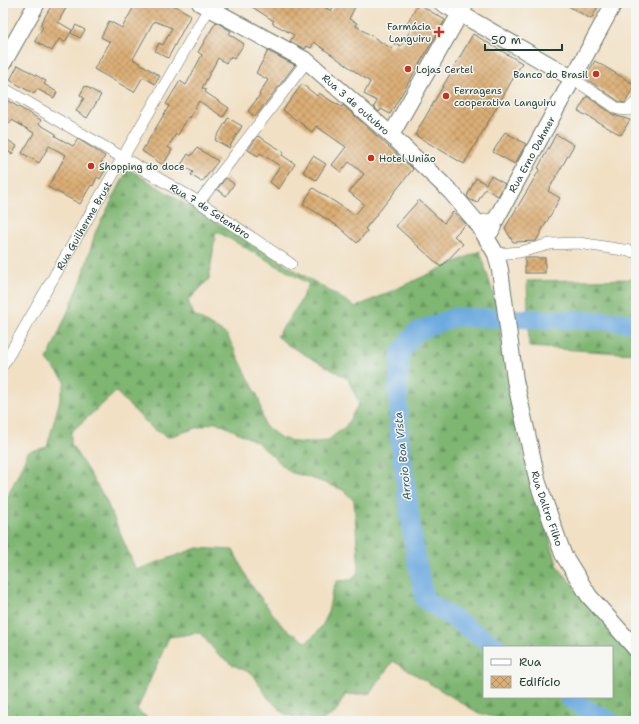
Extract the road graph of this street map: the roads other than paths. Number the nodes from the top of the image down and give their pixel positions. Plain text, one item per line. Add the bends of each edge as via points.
1 (37, 3) edge
2 (442, 3) edge
3 (614, 3) edge
4 (207, 5) edge
5 (464, 8) edge
6 (307, 61) junction
7 (3, 63) edge
8 (572, 78) junction
9 (3, 88) edge
10 (636, 102) edge
11 (391, 135) junction
12 (124, 157) junction
13 (199, 202) junction
14 (495, 221) junction
15 (478, 224) junction
16 (492, 247) junction
17 (636, 252) edge
18 (291, 264) dead end
19 (6, 352) edge
20 (3, 365) edge
21 (636, 649) edge

1 - 7 main road
2 - 5 main road
3 - 8 main road, Rua Erno Dahmer
4 - 6 main road, Rua 3 de outubro
4 - 12 street, Rua Guilherme Brust
5 - 8 main road
5 - 11 main road
6 - 11 main road, Rua 3 de outubro
6 - 13 street
8 - 10 street via 618,108 628,110
8 - 14 main road, Rua Erno Dahmer
9 - 12 street, Rua 7 de Setembro
11 - 15 main road, Rua 3 de outubro via 451,192
12 - 13 street, Rua 7 de Setembro
12 - 19 street, Rua Guilherme Brust
13 - 18 street, Rua 7 de Setembro
14 - 15 main road
14 - 16 main road, Rua Erno Dahmer
15 - 16 main road, Rua 3 de outubro
16 - 17 street via 520,252 550,244 572,243
16 - 21 main road, Rua Daltro Filho via 500,270 516,380 538,483 563,554 589,596
19 - 20 street, Rua Guilherme Brust

